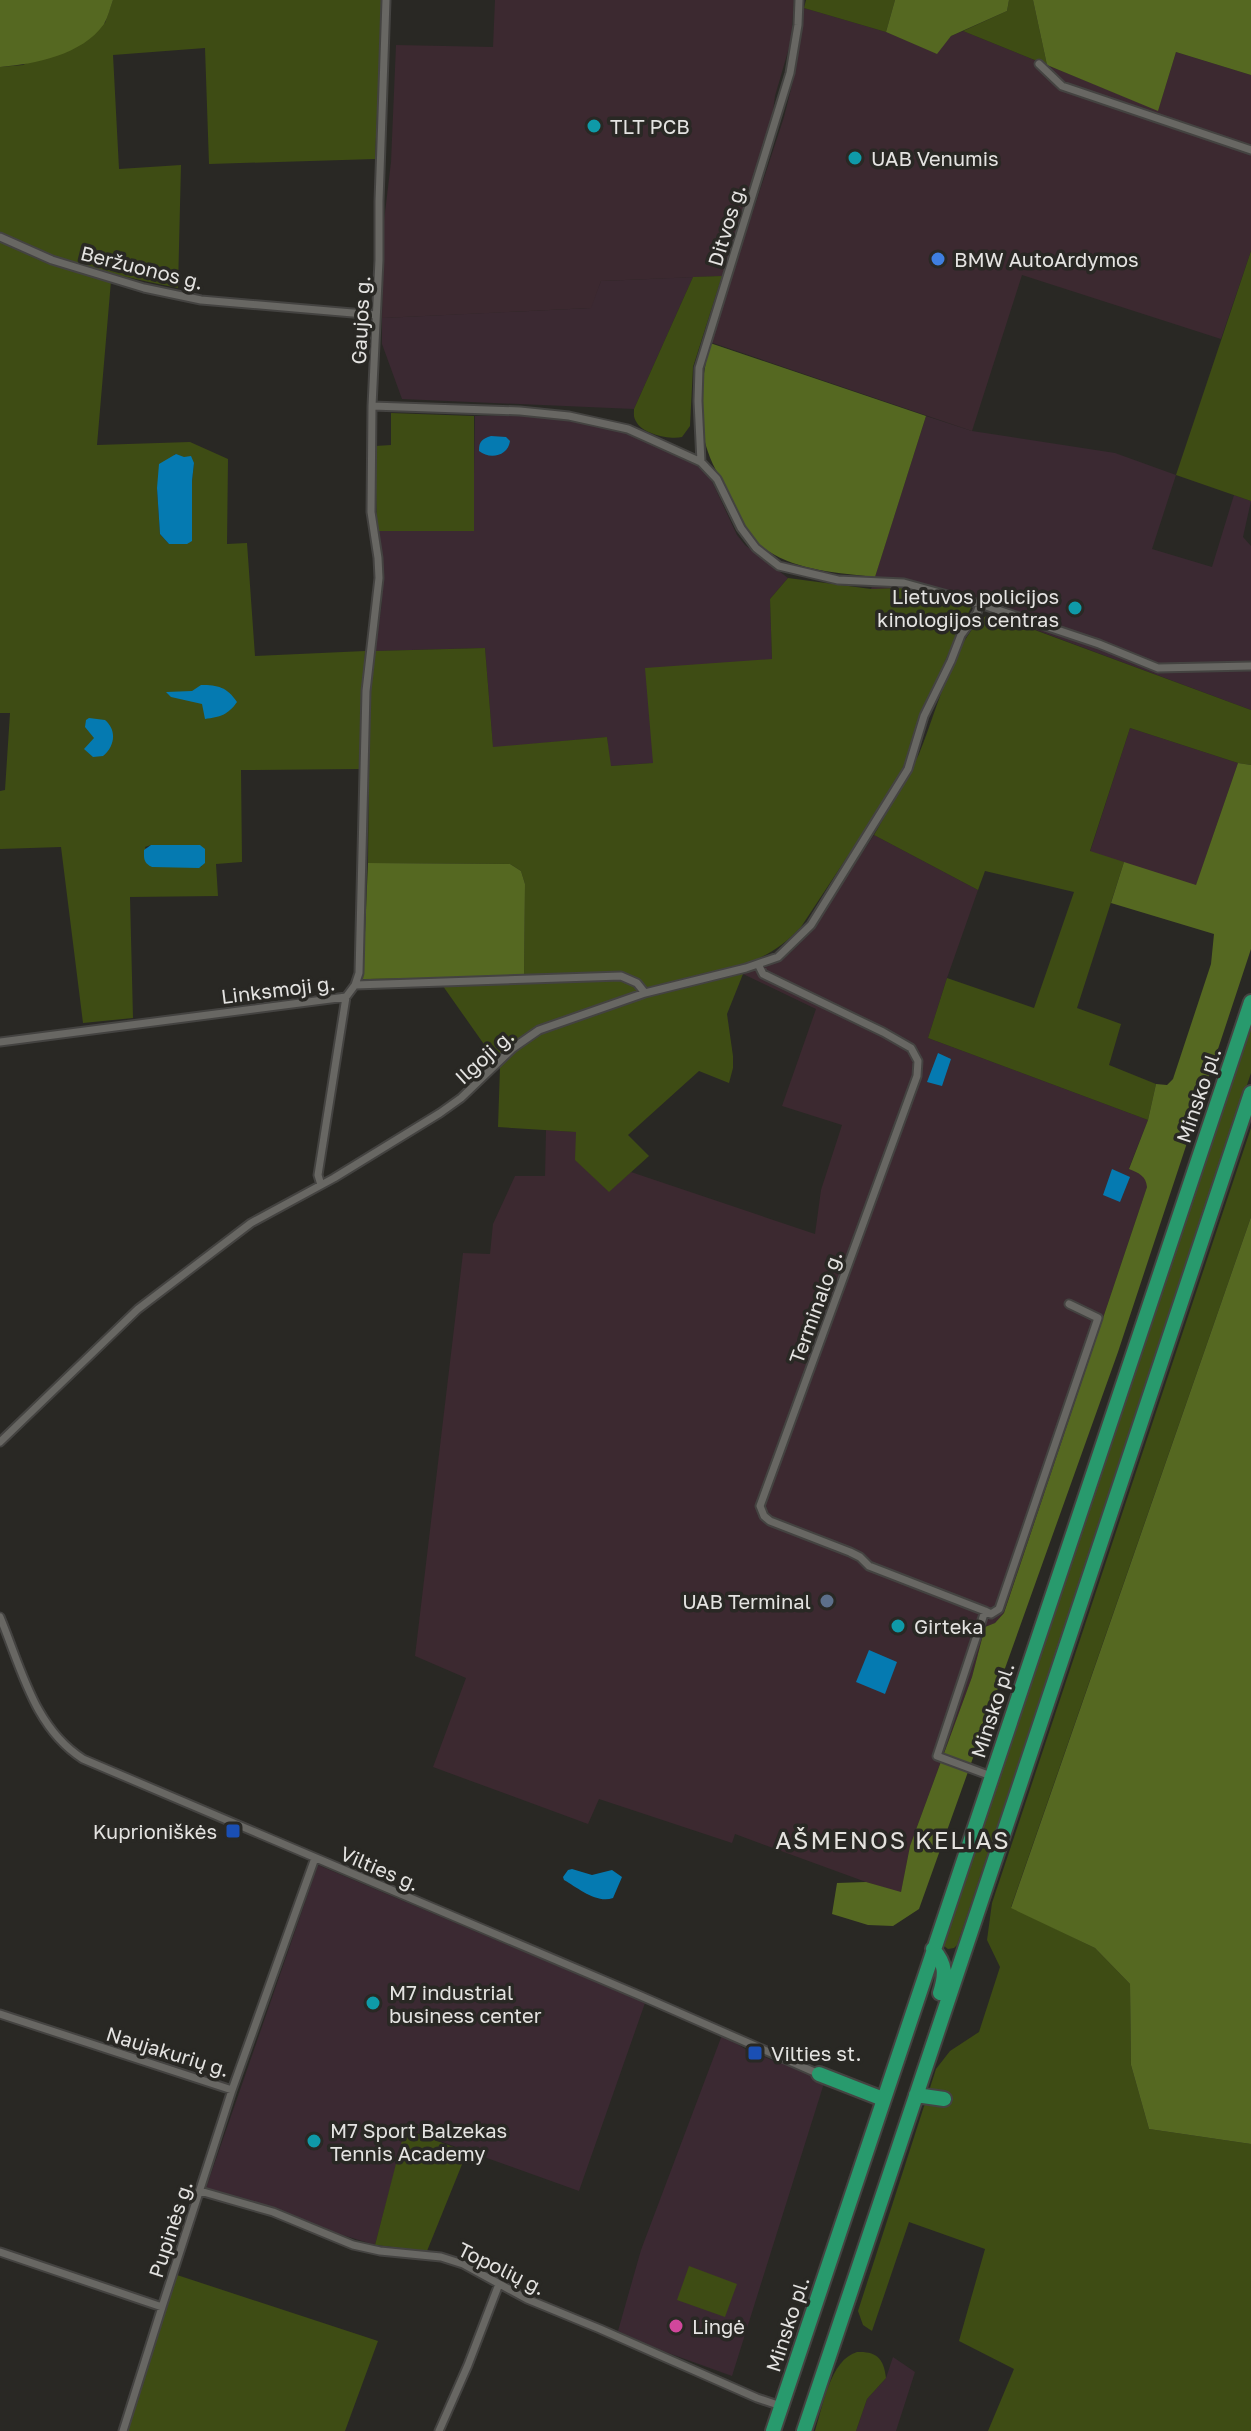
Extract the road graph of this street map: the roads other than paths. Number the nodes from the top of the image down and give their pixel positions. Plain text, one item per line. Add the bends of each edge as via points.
1 (386, 0) edge
2 (799, 0) edge
3 (1039, 64) dead end
4 (1251, 150) edge
5 (0, 237) edge
6 (376, 315) junction
7 (372, 406) junction
8 (701, 462) junction
9 (980, 604) junction
10 (1251, 666) edge
11 (758, 964) junction
12 (355, 985) junction
13 (645, 993) junction
14 (346, 997) junction
15 (1251, 1002) edge
16 (0, 1042) edge
17 (1251, 1093) edge
18 (321, 1185) junction
19 (1069, 1304) dead end
20 (0, 1442) edge
21 (985, 1611) junction
22 (0, 1617) edge
23 (991, 1776) junction
24 (315, 1858) junction
25 (933, 1949) junction
26 (0, 2014) edge
27 (924, 2067) junction
28 (819, 2074) joint
29 (232, 2090) junction
30 (916, 2095) junction
31 (883, 2099) junction
32 (944, 2099) dead end
33 (200, 2191) junction
34 (0, 2252) edge
35 (499, 2284) junction
36 (162, 2307) junction
37 (781, 2406) junction
38 (123, 2431) edge
39 (439, 2431) edge
40 (773, 2431) edge
41 (804, 2431) edge

1 - 6 street, Gaujos g.
2 - 8 street, Ditvos g. via 790,73 699,368
3 - 4 street via 1062,86
5 - 6 street, Beržuonos g. via 52,260 172,294
6 - 7 street, Gaujos g.
7 - 8 street via 569,416 628,429
7 - 12 street, Gaujos g. via 371,512 379,578 366,691
8 - 9 street via 717,479 741,528 779,566 838,580 904,583
9 - 10 street via 1158,668
9 - 11 street, Ilgoji g. via 924,716 908,769 811,925 778,957
11 - 13 street, Ilgoji g.
11 - 21 street, Terminalo g. via 763,974 911,1048 918,1061 917,1076 761,1510 770,1521 850,1552 869,1566
12 - 13 street, Linksmoji g. via 621,976
12 - 14 street, Linksmoji g.
13 - 18 street, Ilgoji g. via 539,1030 440,1113
14 - 16 street, Linksmoji g.
14 - 18 street via 318,1175
15 - 23 highway, Minsko pl.
17 - 27 highway
18 - 20 street, Ilgoji g. via 251,1223 138,1309
19 - 21 street via 1098,1318 999,1609
21 - 23 street via 937,1756
22 - 24 street, Vilties g. via 37,1707 64,1746 83,1759
23 - 25 highway, Minsko pl.
24 - 28 street, Vilties g.
24 - 29 street, Naujakurių g.
25 - 27 highway via 942,1959 944,1981 928,2031
25 - 31 highway, Minsko pl.
26 - 29 street, Naujakurių g.
27 - 30 highway
28 - 31 highway
29 - 33 street, Pupinės g.
30 - 32 highway
30 - 41 highway
31 - 37 highway, Minsko pl.
33 - 35 street, Topolių g. via 273,2212 353,2245 441,2257
33 - 36 street, Pupinės g.
34 - 36 street, Pupinės g.
35 - 37 street, Topolių g.
35 - 39 street
36 - 38 street
37 - 40 highway, Minsko pl.

